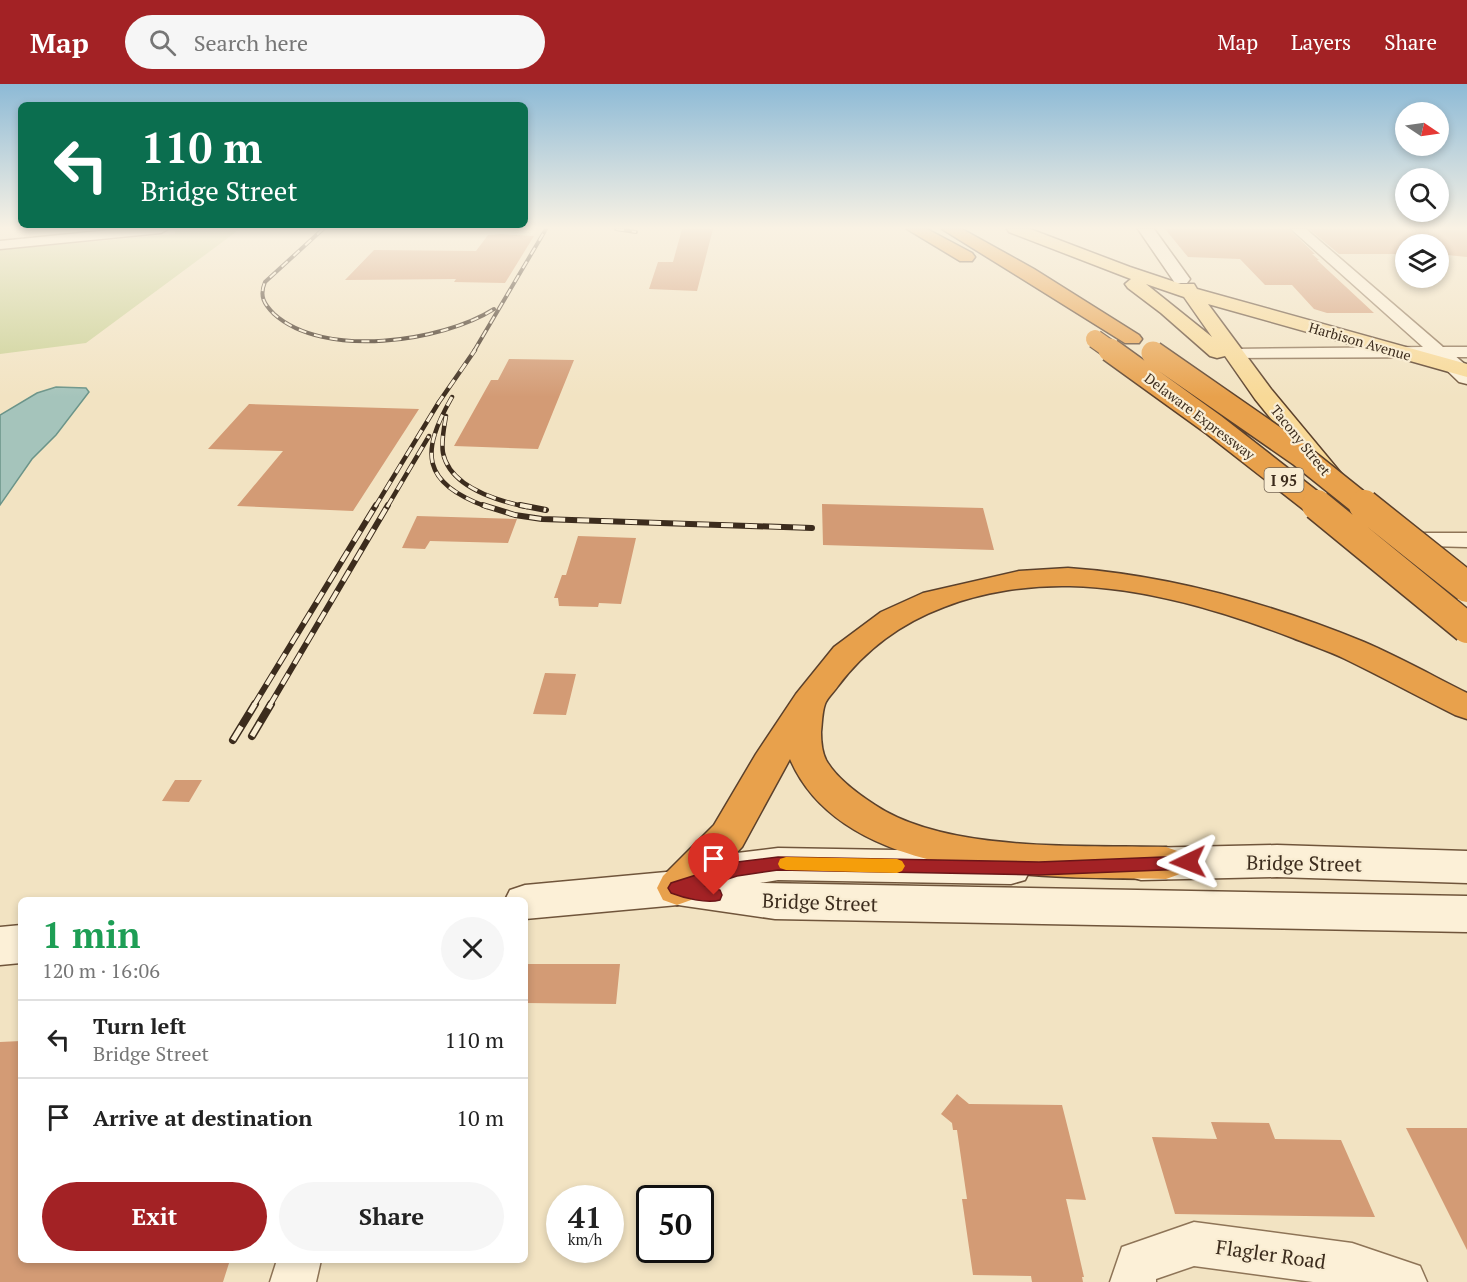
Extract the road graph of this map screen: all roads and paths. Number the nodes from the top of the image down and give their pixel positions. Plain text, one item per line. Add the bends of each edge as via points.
1 (1048, 285) edge
2 (1136, 285) edge
3 (1182, 285) edge
4 (1362, 285) edge
5 (1186, 286) junction
6 (1086, 333) dead end
7 (1405, 353) junction
8 (1440, 353) junction
9 (1234, 354) junction
10 (1465, 366) edge
11 (1263, 394) junction
12 (1382, 540) junction
13 (1467, 540) edge
14 (1467, 587) edge
15 (1467, 628) edge
16 (1467, 643) edge
17 (808, 702) junction
18 (1467, 707) edge
19 (1467, 857) edge
20 (1166, 863) junction
21 (1403, 865) junction
22 (1467, 867) edge
23 (677, 888) junction
24 (528, 902) edge
25 (1467, 914) edge
26 (18, 944) edge
27 (0, 946) edge
28 (298, 1263) edge
29 (1135, 1272) edge
30 (293, 1282) edge
31 (1404, 1282) edge

1 - 14 highway, Delaware Expressway / I 95, bridge via 1300,455
2 - 11 main road
3 - 5 main road, Harbison Avenue
4 - 8 street
5 - 7 main road, Harbison Avenue
5 - 8 main road, Harbison Avenue
5 - 9 main road, Tacony Street
6 - 15 highway, Delaware Expressway / I 95, bridge via 1214,424
7 - 8 street
7 - 9 street
7 - 10 main road, Harbison Avenue
8 - 10 main road
9 - 11 main road, Tacony Street
11 - 12 main road, Tacony Street
12 - 13 street
12 - 16 main road, Tacony Street
17 - 18 highway via 845,654 892,619 934,600 974,589 1019,580 1068,577 1115,580 1180,592 1263,616 1354,650
17 - 20 highway via 803,728 808,761 823,782 859,816 905,838 966,852 1043,860
17 - 23 highway via 728,836
19 - 21 main road
20 - 21 main road, Bridge Street
20 - 23 main road, Bridge Street via 1039,868 778,864 737,869
21 - 22 main road, Bridge Street
23 - 24 main road, Bridge Street
23 - 25 main road, Bridge Street via 775,902
26 - 27 main road
28 - 30 street
29 - 31 street, Flagler Road via 1194,1244 1352,1265

